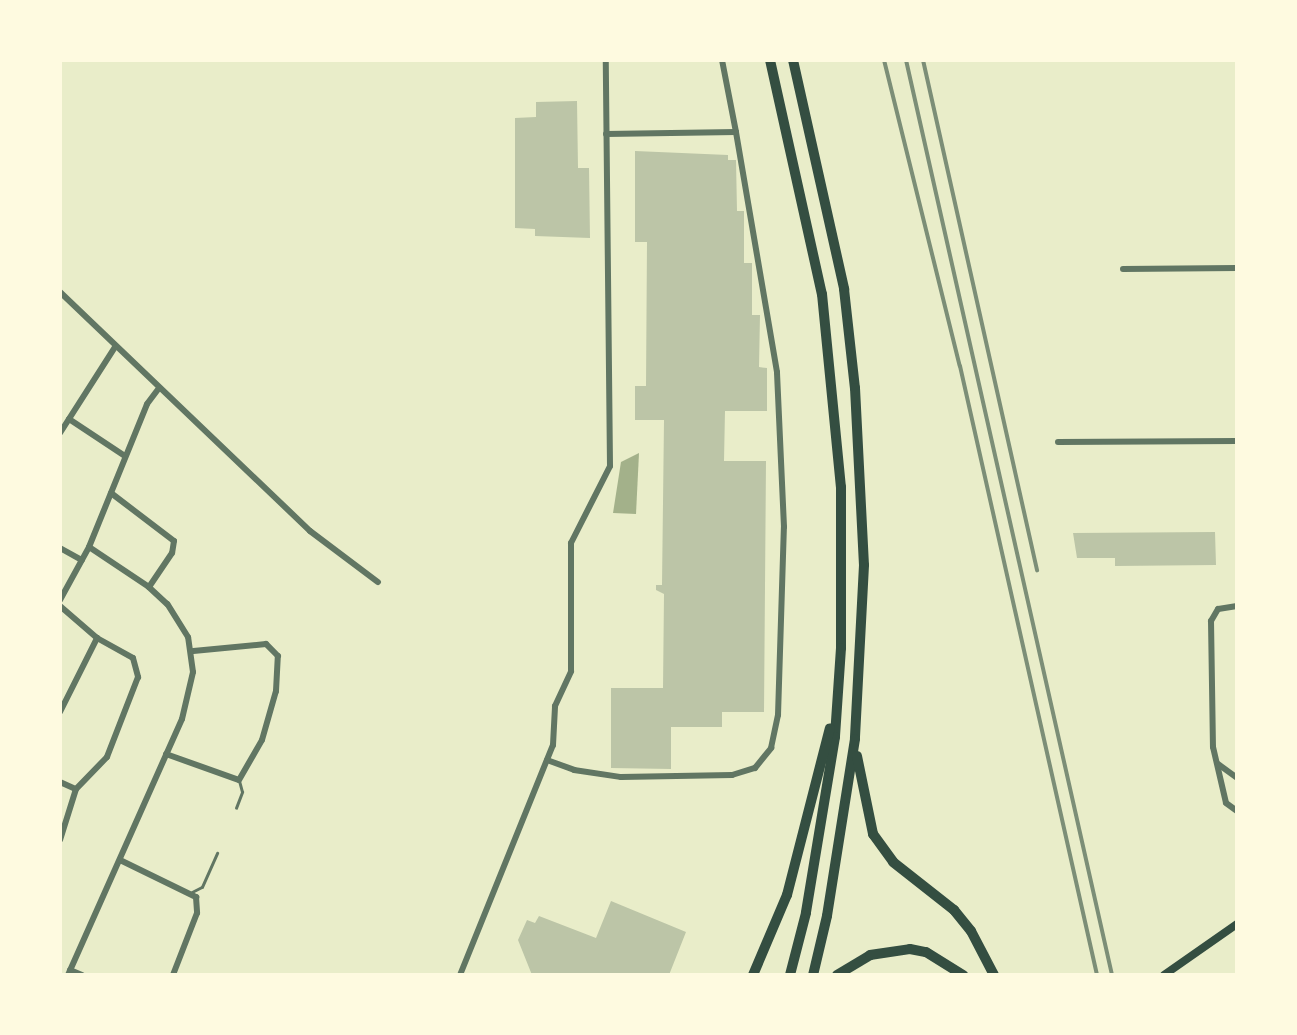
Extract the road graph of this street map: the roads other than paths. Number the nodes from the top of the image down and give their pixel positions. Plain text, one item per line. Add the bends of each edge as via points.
1 (606, 60) edge
2 (722, 60) edge
3 (770, 60) edge
4 (792, 60) edge
5 (736, 132) junction
6 (606, 134) junction
7 (1237, 268) edge
8 (1123, 269) dead end
9 (60, 292) edge
10 (116, 347) junction
11 (159, 388) junction
12 (69, 418) junction
13 (60, 432) edge
14 (1237, 440) edge
15 (1058, 442) dead end
16 (125, 456) junction
17 (111, 493) junction
18 (89, 547) junction
19 (60, 548) edge
20 (82, 560) junction
21 (378, 582) dead end
22 (149, 587) junction
23 (60, 603) edge
24 (1237, 606) edge
25 (98, 638) junction
26 (193, 651) junction
27 (839, 693) junction
28 (60, 712) edge
29 (854, 739) junction
30 (166, 754) junction
31 (547, 760) junction
32 (1217, 764) junction
33 (1237, 778) edge
34 (239, 780) junction
35 (60, 782) edge
36 (76, 789) junction
37 (236, 808) dead end
38 (1237, 812) edge
39 (60, 840) edge
40 (217, 853) dead end
41 (120, 860) junction
42 (191, 892) junction
43 (1237, 924) edge
44 (69, 972) edge
45 (82, 975) edge
46 (174, 975) edge
47 (460, 975) edge
48 (753, 975) edge
49 (790, 975) edge
50 (813, 975) edge
51 (837, 975) edge
52 (963, 975) edge
53 (994, 975) edge
54 (1164, 975) edge

1 - 6 street
2 - 5 street
3 - 27 highway via 822,294 834,392 842,546
4 - 29 highway via 844,289 854,388 864,565
5 - 6 street
5 - 31 street via 777,372 783,583 772,748 756,768 732,774 622,777
6 - 31 street via 610,466 571,543 571,671 555,706
7 - 8 street
9 - 10 street
10 - 11 street
10 - 12 street
11 - 16 street
11 - 21 street via 310,531
12 - 13 street
12 - 16 street
14 - 15 street
16 - 17 street
17 - 18 street
17 - 22 street via 174,541
18 - 20 street
18 - 22 street
19 - 20 street
20 - 23 street
22 - 26 street via 175,615
23 - 25 street
24 - 32 street via 1218,610 1210,622
25 - 28 street
25 - 36 street via 133,658 138,677 107,757
26 - 30 street via 186,704
26 - 34 street via 266,644 278,656 262,740
27 - 48 highway via 787,895
27 - 49 highway via 828,789
29 - 50 highway
29 - 53 highway via 873,834 892,862 954,910
30 - 34 street
30 - 41 street
31 - 47 street
32 - 33 street
32 - 38 street via 1226,803
34 - 37 lane
35 - 36 street
36 - 39 street
40 - 42 lane via 202,887
41 - 42 street
41 - 44 street
42 - 46 street via 196,914
43 - 54 main road
44 - 45 street
51 - 52 highway via 870,955 910,949

